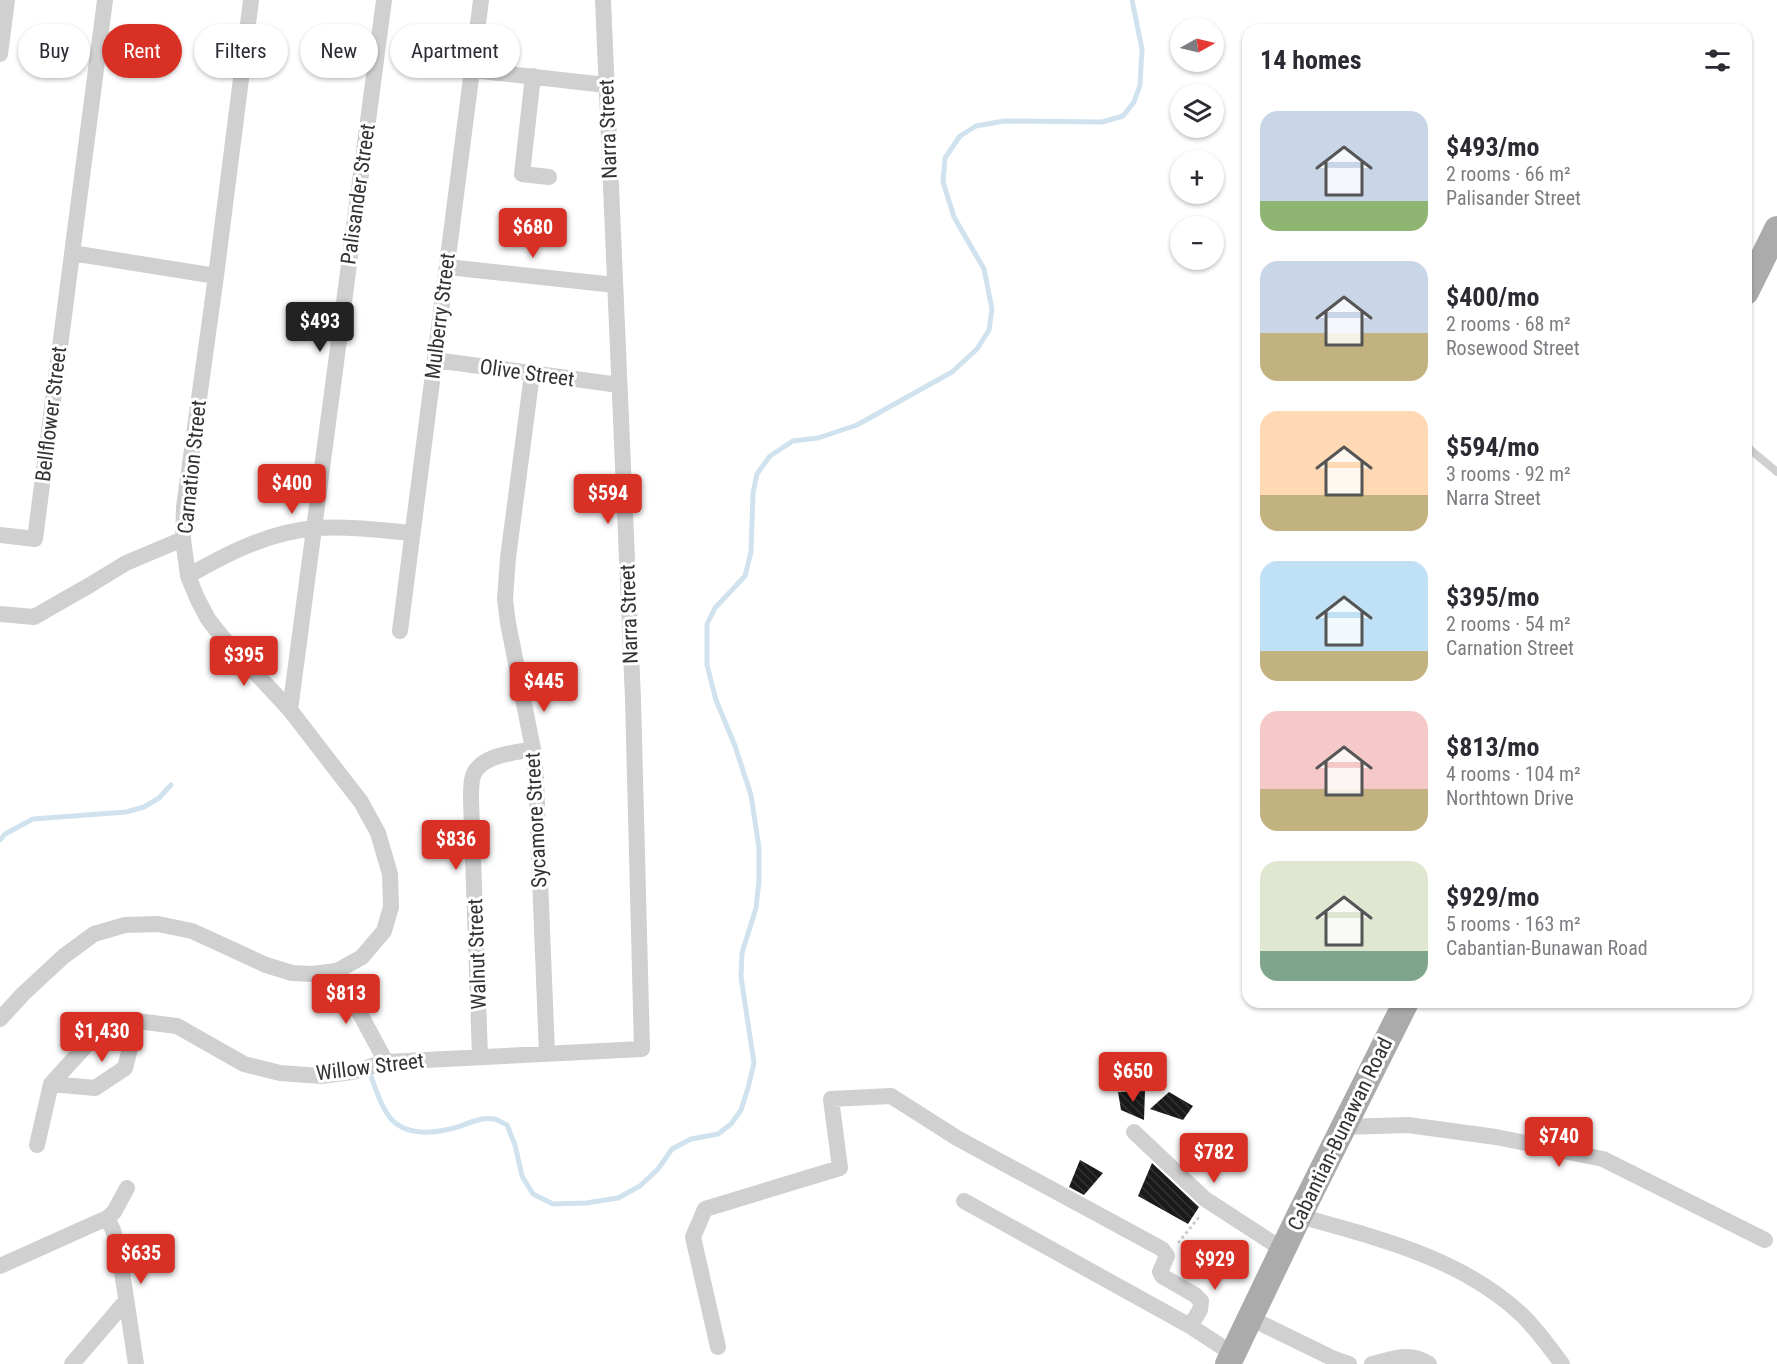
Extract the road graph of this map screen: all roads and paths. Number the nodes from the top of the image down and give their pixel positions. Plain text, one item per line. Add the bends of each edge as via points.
1 (7, 0) edge
2 (105, 0) edge
3 (251, 0) edge
4 (384, 0) edge
5 (482, 0) edge
6 (603, 0) edge
7 (2, 24) edge
8 (479, 24) edge
9 (0, 54) edge
10 (520, 75) edge
11 (533, 76) junction
12 (471, 78) edge
13 (606, 85) junction
14 (549, 177) dead end
15 (1777, 230) edge
16 (72, 253) junction
17 (447, 267) junction
18 (216, 276) junction
19 (1752, 280) edge
20 (615, 285) junction
21 (435, 360) junction
22 (532, 374) junction
23 (619, 385) junction
24 (1752, 451) edge
25 (1777, 472) edge
26 (314, 528) junction
27 (412, 532) junction
28 (0, 535) edge
29 (183, 539) junction
30 (188, 576) junction
31 (0, 614) edge
32 (399, 631) dead end
33 (290, 710) junction
34 (533, 749) junction
35 (337, 971) junction
36 (1403, 1008) edge
37 (0, 1019) edge
38 (137, 1021) junction
39 (642, 1049) joint
40 (547, 1054) junction
41 (480, 1057) junction
42 (386, 1062) junction
43 (51, 1084) junction
44 (1343, 1127) junction
45 (1134, 1132) dead end
46 (37, 1145) dead end
47 (127, 1188) dead end
48 (964, 1201) dead end
49 (1210, 1203) junction
50 (1299, 1216) junction
51 (107, 1218) junction
52 (1766, 1240) dead end
53 (1282, 1249) junction
54 (1167, 1256) junction
55 (0, 1266) edge
56 (126, 1301) junction
57 (1250, 1318) junction
58 (1190, 1326) junction
59 (718, 1347) dead end
60 (1231, 1359) edge
61 (72, 1364) edge
62 (136, 1364) edge
63 (1349, 1364) edge
64 (1372, 1364) edge
65 (1429, 1364) edge
66 (1562, 1364) edge

1 - 7 street
2 - 16 street, Bellflower Street
3 - 18 street, Carnation Street
4 - 26 street, Palisander Street
5 - 8 street, Mulberry Street
6 - 13 street, Narra Street
7 - 9 street
10 - 11 street
11 - 13 street
11 - 14 street via 522,174
12 - 17 street, Mulberry Street
13 - 20 street, Narra Street
15 - 19 main road
16 - 18 street
16 - 28 street, Bellflower Street via 35,539
17 - 20 street
17 - 21 street, Mulberry Street
18 - 29 street, Carnation Street
20 - 23 street, Narra Street
21 - 22 street, Olive Street
21 - 27 street, Mulberry Street
22 - 23 street, Olive Street
22 - 34 street, Sycamore Street via 506,598
23 - 39 street, Narra Street via 633,699
24 - 25 lane
26 - 27 street
26 - 30 street via 253,542
26 - 33 street, Palisander Street
27 - 32 street, Mulberry Street
29 - 30 street, Carnation Street
29 - 31 street via 126,563 33,616
30 - 33 street, Carnation Street via 208,619
33 - 35 street, Carnation Street via 361,802 378,833 390,874 391,907 384,931 362,957
34 - 40 street, Sycamore Street
34 - 41 street, Walnut Street via 496,757 472,777
35 - 37 street, Carnation Street via 292,973 192,931 158,924 125,925 94,934 64,956
35 - 42 street
36 - 44 main road, Cabantian-Bunawan Road
38 - 42 street, Willow Street via 177,1026 244,1064 280,1073 321,1076
38 - 43 street, Willow Street via 91,1040
38 - 43 street via 125,1068 95,1089
39 - 40 street, Willow Street
40 - 41 street, Willow Street
41 - 42 street, Willow Street
43 - 46 street, Willow Street
44 - 50 main road, Cabantian-Bunawan Road
44 - 52 street via 1408,1125 1496,1137 1603,1159
45 - 49 street
47 - 51 street
48 - 58 street
49 - 53 street
49 - 54 path
50 - 53 main road, Cabantian-Bunawan Road
50 - 66 street via 1385,1240 1463,1274 1498,1295 1524,1318
51 - 55 street
51 - 56 street via 116,1239
53 - 57 main road, Cabantian-Bunawan Road
54 - 58 street via 1162,1276 1201,1301
54 - 59 street via 1162,1249 957,1138 891,1096 831,1099 840,1168 705,1209 693,1237
56 - 61 street
56 - 62 street
57 - 60 main road, Cabantian-Bunawan Road
57 - 63 street
58 - 60 street
64 - 65 street via 1405,1356

